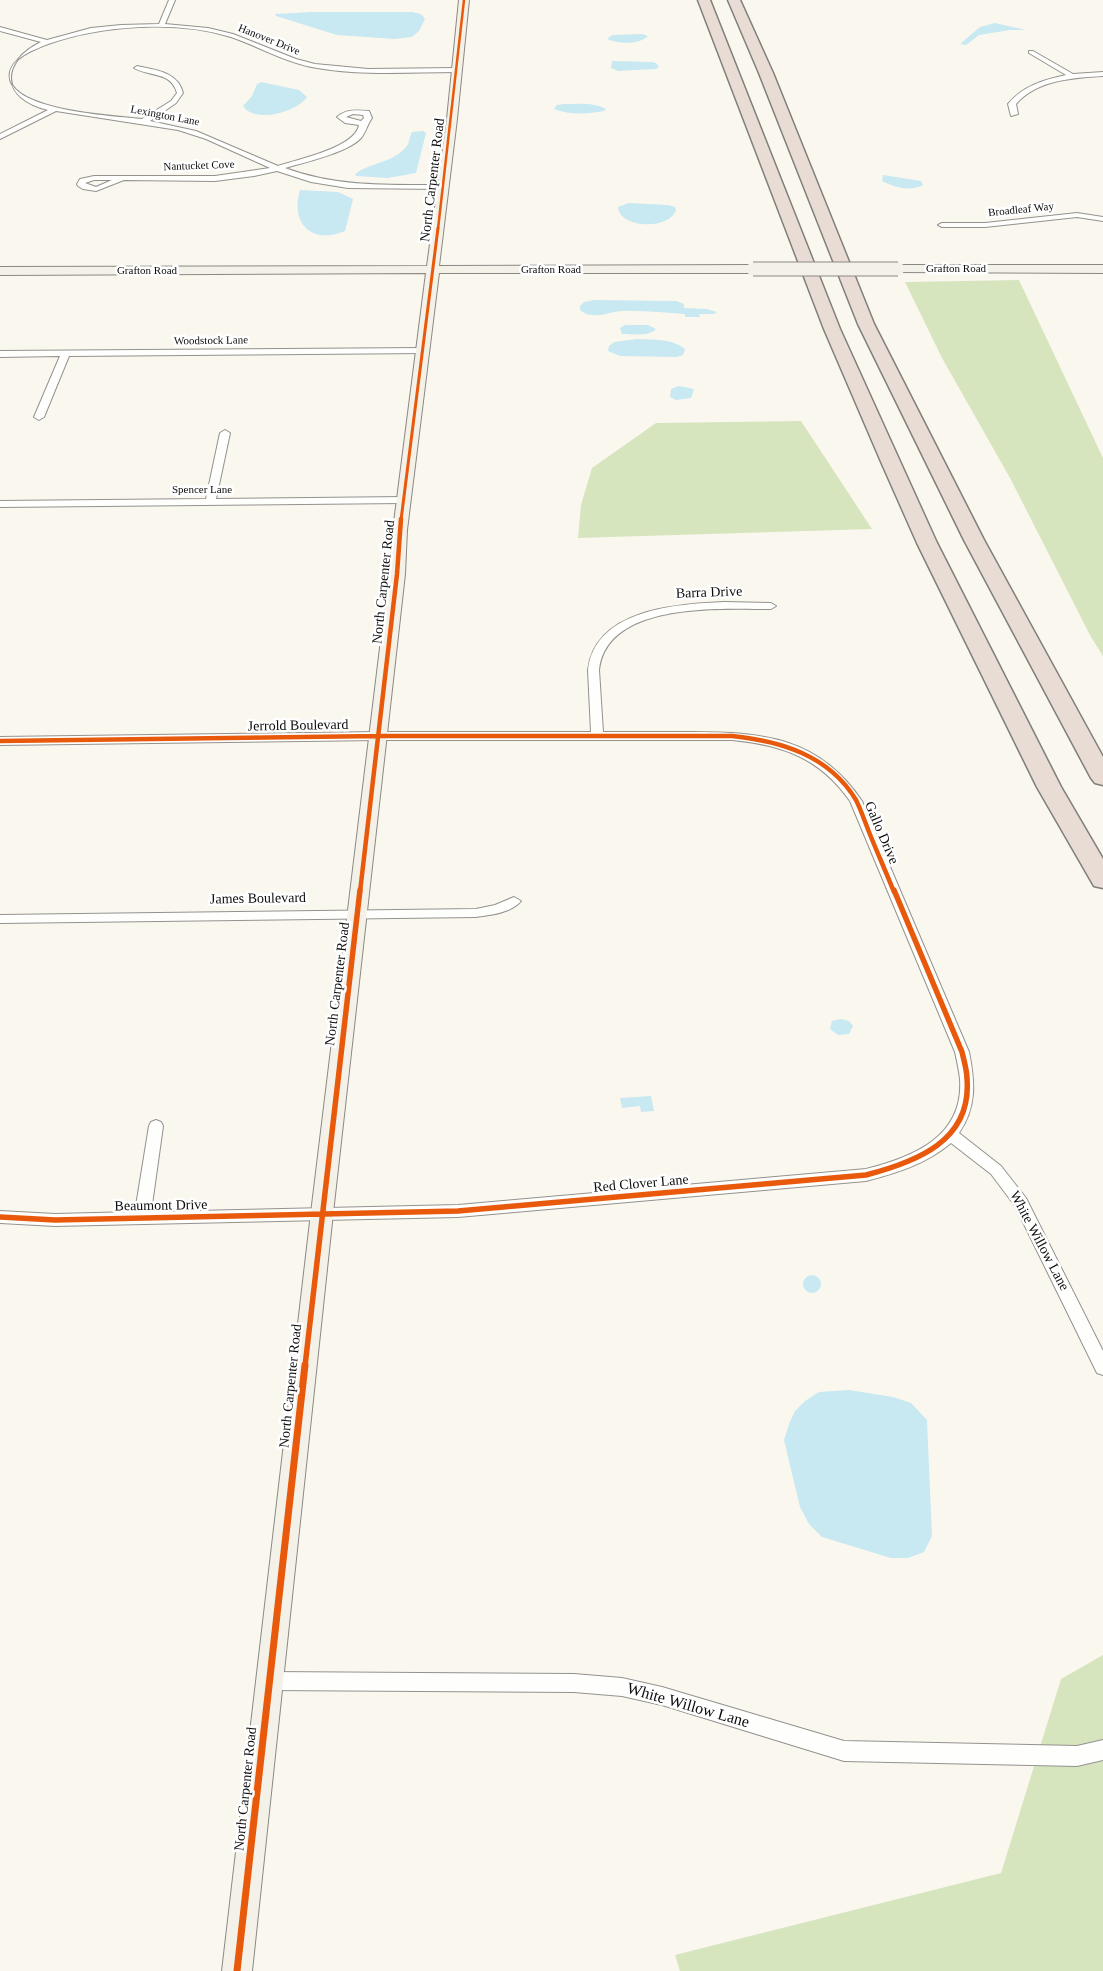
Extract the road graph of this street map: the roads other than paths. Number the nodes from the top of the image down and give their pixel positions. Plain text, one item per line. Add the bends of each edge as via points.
1 (172, 0) edge
2 (464, 0) edge
3 (704, 0) edge
4 (734, 0) edge
5 (160, 26) junction
6 (0, 29) edge
7 (47, 42) junction
8 (1031, 52) dead end
9 (137, 68) dead end
10 (456, 70) junction
11 (1103, 74) edge
12 (1073, 77) junction
13 (55, 109) junction
14 (1014, 114) dead end
15 (143, 122) junction
16 (363, 124) dead end
17 (0, 137) edge
18 (277, 168) junction
19 (121, 179) dead end
20 (442, 187) junction
21 (1103, 219) edge
22 (942, 225) dead end
23 (1103, 269) edge
24 (433, 270) junction
25 (0, 271) edge
26 (423, 351) junction
27 (0, 354) edge
28 (65, 354) junction
29 (39, 417) dead end
30 (225, 433) dead end
31 (404, 500) junction
32 (210, 502) junction
33 (0, 504) edge
34 (771, 606) dead end
35 (597, 735) junction
36 (379, 736) junction
37 (0, 741) edge
38 (1103, 778) edge
39 (1103, 880) edge
40 (514, 901) dead end
41 (357, 914) junction
42 (0, 919) edge
43 (156, 1126) dead end
44 (950, 1134) junction
45 (322, 1213) junction
46 (0, 1217) edge
47 (142, 1218) junction
48 (1103, 1368) edge
49 (269, 1681) junction
50 (1103, 1750) edge
51 (237, 1971) edge

1 - 5 street
2 - 10 street, North Carpenter Road
3 - 39 highway via 832,329 891,464 1049,787
4 - 38 highway via 866,324 974,540
5 - 7 street, Hanover Drive via 102,29
5 - 10 street, Hanover Drive via 224,33 286,58 322,67
6 - 7 street
7 - 13 street, Lexington Lane via 12,62 5,78 9,88 21,98
8 - 12 street
9 - 15 street via 172,79 178,84 180,93 174,102
10 - 20 street, North Carpenter Road
11 - 12 street
12 - 14 street via 1026,91 1012,104
13 - 15 street, Lexington Lane
13 - 17 street
15 - 18 street, Lexington Lane via 203,135
16 - 18 street, Nantucket Cove via 361,133 347,144
18 - 19 street, Nantucket Cove via 227,178
18 - 20 street, Lexington Lane via 317,181 347,185
20 - 24 street, North Carpenter Road
21 - 22 street, Broadleaf Way via 1077,215 989,225
23 - 24 street, Grafton Road, bridge
24 - 25 street, Grafton Road
24 - 26 street, North Carpenter Road
26 - 28 street, Woodstock Lane
26 - 31 street, North Carpenter Road
27 - 28 street, Woodstock Lane
28 - 29 street
30 - 32 street
31 - 32 street, Spencer Lane
31 - 36 street, North Carpenter Road
32 - 33 street, Spencer Lane
34 - 35 street, Barra Drive via 682,607 649,614 622,627 603,644 594,666
35 - 36 street, Jerrold Boulevard
35 - 44 street, Gallo Drive via 732,736 765,740 816,759 845,784 856,800 964,1060 969,1077 968,1095 960,1120
36 - 37 street, Jerrold Boulevard
36 - 41 street, North Carpenter Road
40 - 41 street, James Boulevard via 498,910 476,914
41 - 42 street, James Boulevard
41 - 45 street, North Carpenter Road
43 - 47 street
44 - 45 street, Red Clover Lane via 912,1161 866,1175 458,1211
44 - 48 street, White Willow Lane via 996,1170 1021,1202
45 - 47 street, Beaumont Drive
45 - 49 street, North Carpenter Road
46 - 47 street, Beaumont Drive via 55,1220
49 - 50 street, White Willow Lane via 574,1683 622,1687 662,1696 844,1751 1077,1756
49 - 51 street, North Carpenter Road

